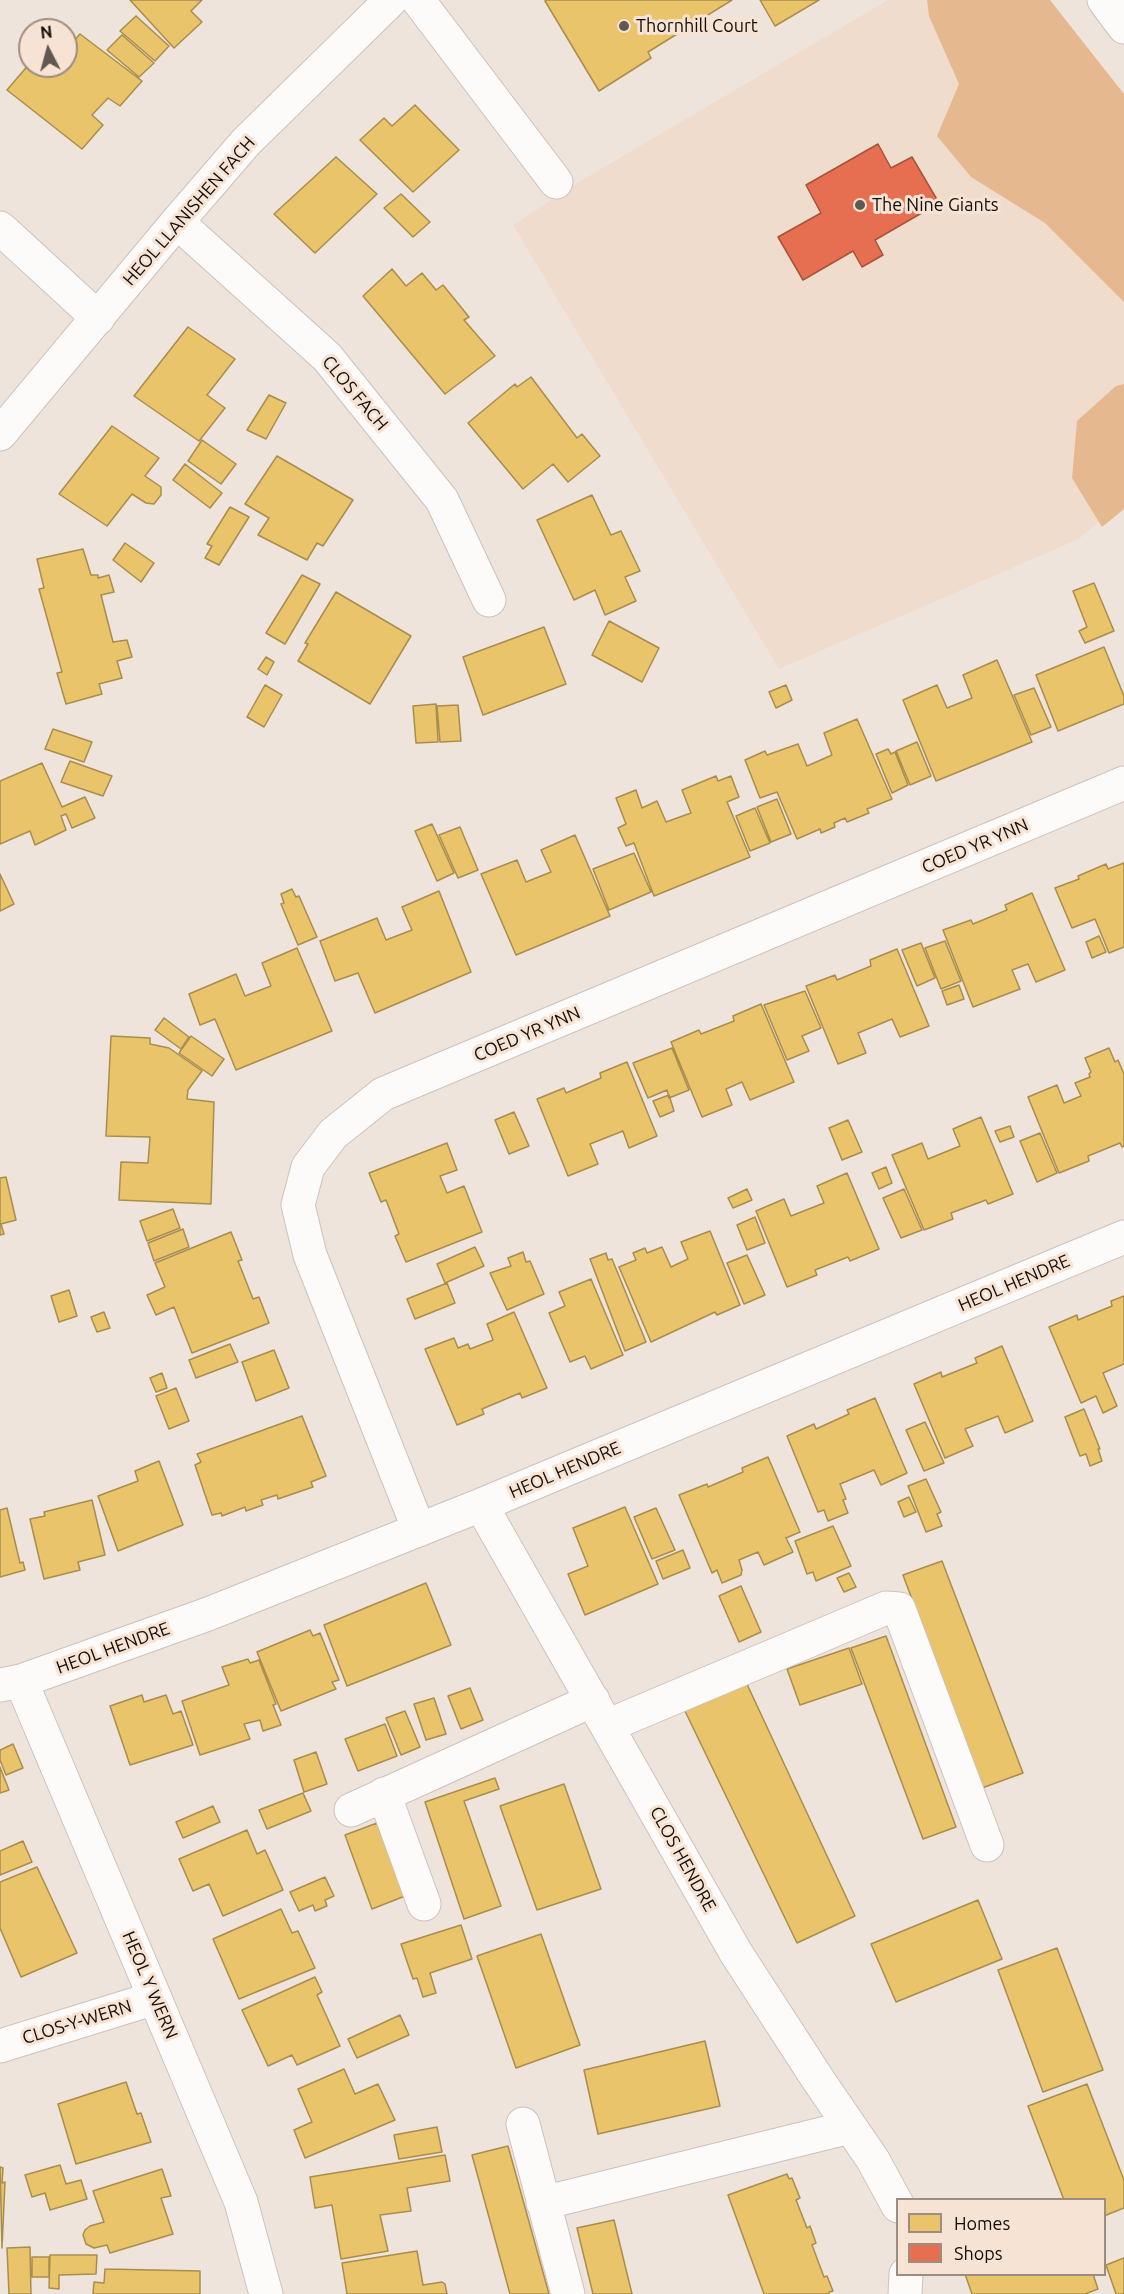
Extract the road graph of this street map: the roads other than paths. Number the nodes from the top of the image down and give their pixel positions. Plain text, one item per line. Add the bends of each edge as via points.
1 (391, 0) edge
2 (418, 0) edge
3 (1104, 0) edge
4 (1124, 27) edge
5 (556, 182) dead end
6 (177, 222) junction
7 (0, 228) edge
8 (98, 318) junction
9 (0, 434) edge
10 (489, 600) dead end
11 (1124, 783) edge
12 (1124, 1237) edge
13 (481, 1505) junction
14 (419, 1530) junction
15 (11, 1683) edge
16 (600, 1713) junction
17 (384, 1794) junction
18 (351, 1809) dead end
19 (987, 1845) dead end
20 (424, 1904) dead end
21 (155, 1998) junction
22 (0, 2046) edge
23 (523, 2124) dead end
24 (850, 2127) junction
25 (543, 2203) junction
26 (896, 2204) edge
27 (906, 2276) edge
28 (266, 2294) edge
29 (568, 2294) edge
30 (905, 2294) edge

1 - 6 street, HEOL LLANISHEN FACH via 246,142
2 - 5 street
3 - 4 street
6 - 8 street, HEOL LLANISHEN FACH
6 - 10 street, CLOS FACH via 327,357 442,500
7 - 8 street
8 - 9 street, HEOL LLANISHEN FACH
11 - 14 street, COED YR YNN via 383,1095 333,1134 308,1167 298,1205 310,1255
12 - 13 street, HEOL HENDRE
13 - 14 street, HEOL HENDRE
13 - 16 street, CLOS HENDRE
14 - 15 street, HEOL HENDRE via 208,1614
15 - 21 street, HEOL Y WERN
16 - 17 street
16 - 19 street via 886,1608 899,1609
16 - 24 street, CLOS HENDRE via 736,1953
17 - 18 street
17 - 20 street
21 - 22 street, CLOS-Y-WERN
21 - 28 street, HEOL Y WERN via 242,2202
23 - 25 street
24 - 25 street
24 - 26 street, CLOS HENDRE
25 - 29 street
27 - 30 street

